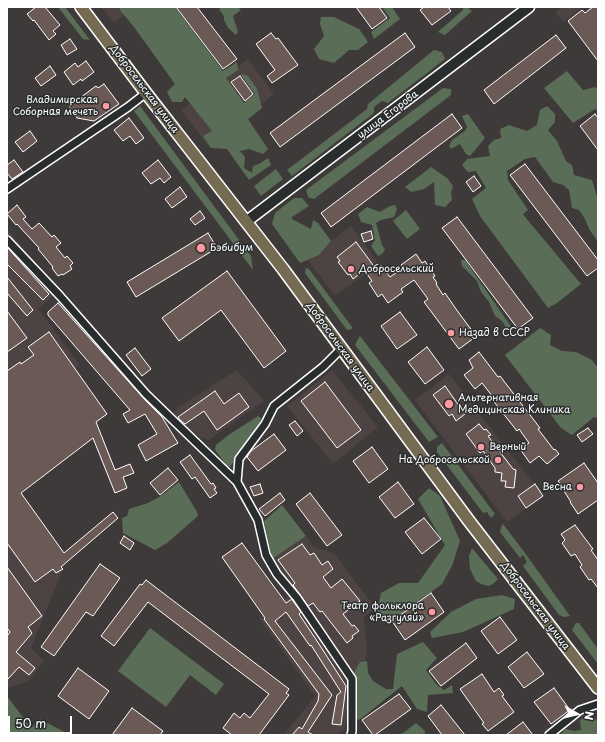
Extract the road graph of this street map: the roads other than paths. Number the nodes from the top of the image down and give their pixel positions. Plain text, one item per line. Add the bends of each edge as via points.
1 (81, 7) edge
2 (529, 7) edge
3 (146, 93) junction
4 (7, 189) edge
5 (247, 221) junction
6 (7, 240) edge
7 (341, 349) junction
8 (237, 482) junction
9 (598, 688) edge
10 (598, 704) edge
11 (351, 735) edge
12 (549, 735) edge

1 - 3 main road, Добросельская улица
2 - 5 main road, улица Егорова
3 - 4 street
3 - 5 main road, Добросельская улица
5 - 7 main road, Добросельская улица
6 - 8 street via 146,394
7 - 8 street via 323,367 274,406 239,458
7 - 9 main road, Добросельская улица
8 - 11 street via 258,520 266,555 277,574 297,598 352,680
10 - 12 street via 580,710

